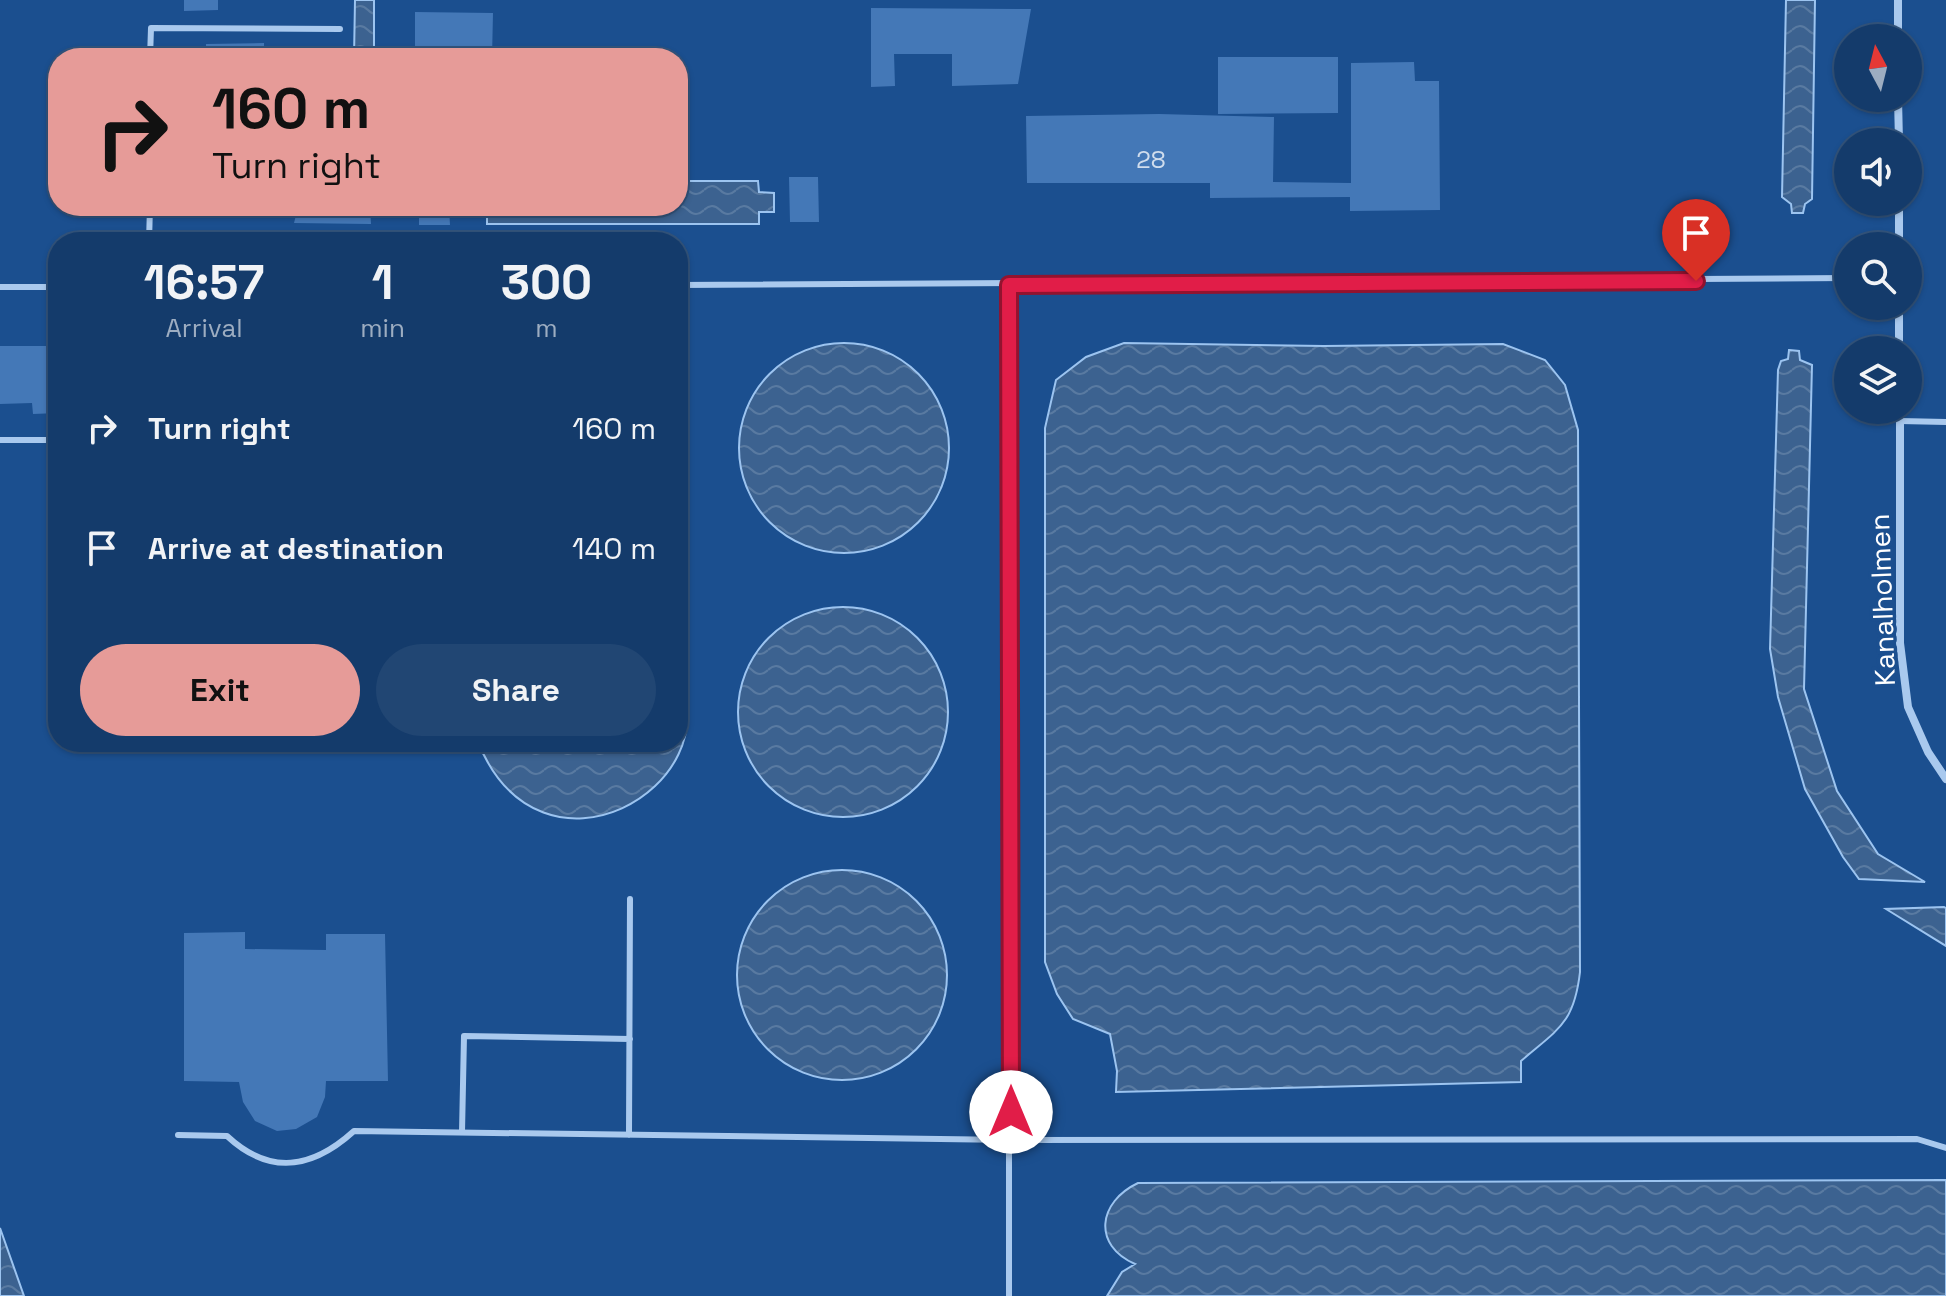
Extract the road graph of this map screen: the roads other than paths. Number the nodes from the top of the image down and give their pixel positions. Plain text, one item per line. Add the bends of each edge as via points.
1 (1898, 0) edge
2 (1898, 24) edge
3 (340, 29) dead end
4 (150, 48) edge
5 (1834, 278) edge
6 (688, 285) edge
7 (1009, 285) junction
8 (0, 287) edge
9 (48, 287) edge
10 (1922, 421) edge
11 (1946, 422) edge
12 (1900, 424) edge
13 (0, 440) edge
14 (48, 440) edge
15 (1946, 779) edge
16 (630, 899) dead end
17 (630, 1039) junction
18 (462, 1132) junction
19 (178, 1135) dead end
20 (629, 1135) junction
21 (1011, 1140) junction
22 (1946, 1148) edge
23 (1009, 1296) edge

1 - 2 street
3 - 4 lane via 151,28
5 - 7 lane
6 - 7 lane
7 - 21 lane
8 - 9 lane
10 - 11 lane
12 - 15 street, Kanalholmen via 1900,643 1908,707
13 - 14 lane
16 - 17 lane
17 - 18 lane via 464,1036
17 - 20 lane
18 - 19 lane via 354,1131 325,1154 302,1163 247,1154 227,1136
18 - 20 lane
20 - 21 lane
21 - 22 lane via 1917,1139
21 - 23 lane

